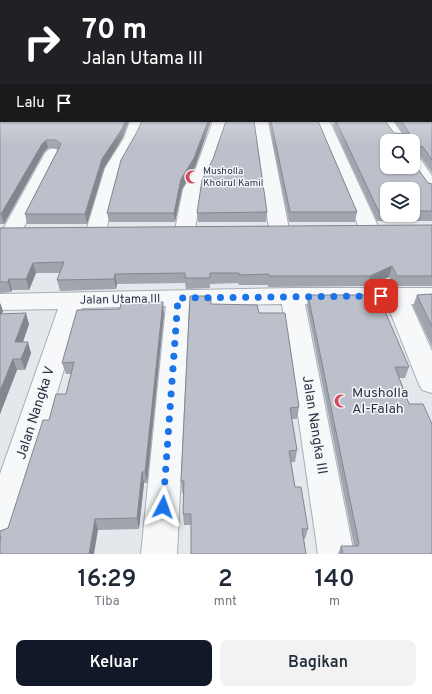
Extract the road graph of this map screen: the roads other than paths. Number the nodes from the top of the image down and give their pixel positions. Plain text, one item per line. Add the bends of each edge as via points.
1 (137, 122) edge
2 (220, 122) edge
3 (261, 122) edge
4 (323, 122) edge
5 (387, 122) edge
6 (395, 134) edge
7 (53, 153) dead end
8 (420, 170) edge
9 (432, 188) edge
10 (279, 229) edge
11 (346, 229) edge
12 (118, 230) edge
13 (185, 230) edge
14 (6, 231) edge
15 (35, 231) edge
16 (292, 296) junction
17 (396, 296) junction
18 (432, 296) edge
19 (178, 298) junction
20 (72, 301) junction
21 (0, 302) edge
22 (432, 382) edge
23 (0, 525) edge
24 (159, 554) edge
25 (336, 554) edge

1 - 12 street via 113,168 88,231
2 - 13 street via 204,168 192,189
3 - 10 street
4 - 11 street via 377,228
5 - 6 street
7 - 14 street
8 - 9 street
14 - 15 street
16 - 17 street, Jalan Utama III
16 - 19 street, Jalan Utama III
16 - 25 street, Jalan Nangka III
17 - 18 street, Jalan Utama III
17 - 22 street
19 - 20 street, Jalan Utama III
19 - 24 street
20 - 21 street, Jalan Utama III
20 - 23 street, Jalan Nangka V

